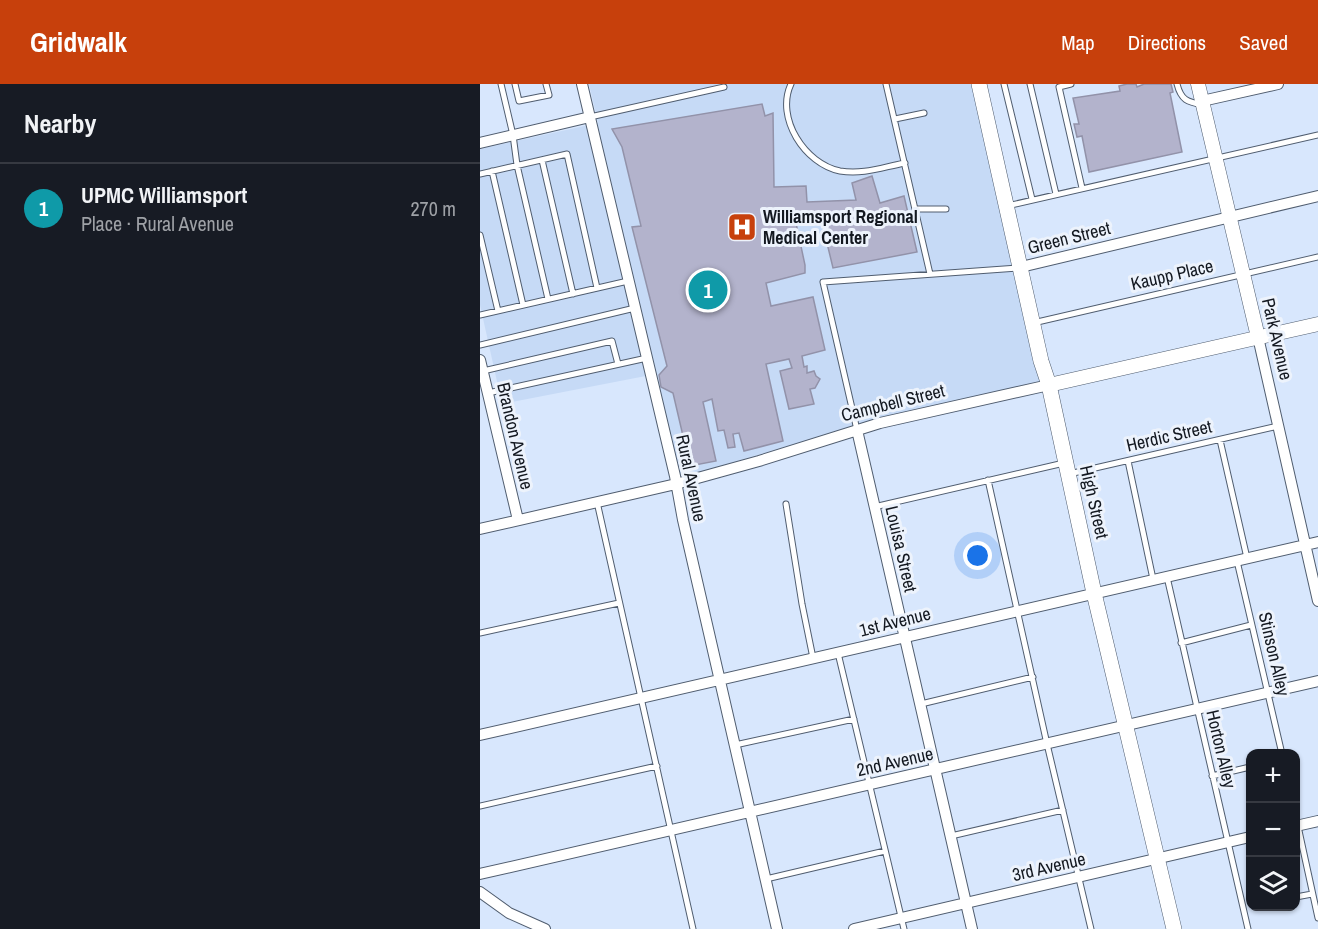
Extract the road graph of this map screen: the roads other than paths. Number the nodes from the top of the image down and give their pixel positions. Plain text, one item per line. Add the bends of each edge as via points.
1 (501, 84) edge
2 (515, 84) edge
3 (546, 84) edge
4 (582, 84) edge
5 (791, 84) edge
6 (886, 84) edge
7 (979, 84) edge
8 (1004, 84) edge
9 (1030, 84) edge
10 (1071, 84) edge
11 (1177, 84) edge
12 (1198, 84) edge
13 (1278, 84) edge
14 (1058, 86) edge
15 (724, 87) dead end
16 (1203, 104) junction
17 (924, 113) dead end
18 (590, 117) junction
19 (895, 119) junction
20 (513, 135) junction
21 (1318, 135) edge
22 (480, 143) edge
23 (1216, 157) junction
24 (542, 160) junction
25 (905, 163) junction
26 (517, 165) junction
27 (492, 171) junction
28 (480, 174) edge
29 (1082, 188) junction
30 (1056, 194) junction
31 (1318, 196) edge
32 (1032, 200) junction
33 (1007, 206) junction
34 (916, 209) junction
35 (945, 209) dead end
36 (1230, 217) junction
37 (480, 235) edge
38 (1318, 257) edge
39 (1021, 267) junction
40 (930, 274) junction
41 (1244, 274) junction
42 (628, 281) junction
43 (823, 282) joint
44 (597, 288) junction
45 (573, 294) junction
46 (548, 299) junction
47 (524, 305) junction
48 (635, 308) junction
49 (498, 311) junction
50 (480, 315) edge
51 (1033, 323) junction
52 (1318, 324) edge
53 (1258, 337) junction
54 (480, 345) edge
55 (647, 358) junction
56 (618, 364) junction
57 (481, 366) edge
58 (1049, 385) junction
59 (488, 393) junction
60 (1278, 426) junction
61 (857, 430) junction
62 (1220, 440) junction
63 (1128, 460) junction
64 (1067, 469) junction
65 (988, 480) junction
66 (676, 484) junction
67 (597, 502) junction
68 (786, 504) dead end
69 (874, 507) junction
70 (518, 520) junction
71 (480, 529) edge
72 (1318, 542) edge
73 (1305, 545) junction
74 (1242, 560) junction
75 (1167, 576) junction
76 (1153, 580) junction
77 (1094, 593) junction
78 (1318, 601) edge
79 (619, 603) junction
80 (1017, 611) junction
81 (1251, 625) junction
82 (480, 633) edge
83 (905, 636) junction
84 (1180, 643) junction
85 (838, 653) junction
86 (813, 658) junction
87 (1033, 677) junction
88 (719, 680) junction
89 (1318, 681) edge
90 (1267, 692) junction
91 (641, 698) junction
92 (920, 704) junction
93 (1196, 709) junction
94 (854, 719) junction
95 (1125, 725) junction
96 (480, 735) edge
97 (1047, 744) junction
98 (735, 745) junction
99 (1281, 749) edge
100 (657, 766) junction
101 (1246, 768) edge
102 (936, 770) junction
103 (1212, 776) junction
104 (869, 786) junction
105 (480, 806) edge
106 (1063, 810) junction
107 (750, 813) junction
108 (1318, 821) edge
109 (1300, 823) edge
110 (672, 832) junction
111 (951, 837) junction
112 (1246, 838) edge
113 (1300, 841) edge
114 (1228, 842) junction
115 (885, 851) junction
116 (1157, 858) junction
117 (480, 874) edge
118 (1078, 877) junction
119 (765, 879) junction
120 (480, 892) edge
121 (1312, 894) junction
122 (1300, 896) edge
123 (966, 903) junction
124 (1243, 907) junction
125 (1246, 907) edge
126 (1318, 918) edge
127 (903, 923) edge
128 (545, 929) edge
129 (693, 929) edge
130 (777, 929) edge
131 (854, 929) edge
132 (972, 929) edge
133 (1091, 929) edge
134 (1174, 929) edge
135 (1248, 929) edge

1 - 20 lane
2 - 3 lane via 519,101 549,95
4 - 18 street, Rural Avenue
5 - 25 lane via 787,98 791,128 797,141 817,160 850,172
6 - 19 lane
7 - 33 main road, High Street
8 - 32 lane
9 - 30 lane
10 - 14 lane
11 - 16 lane via 1186,102
12 - 16 street, Park Avenue
13 - 16 street
14 - 29 lane
15 - 18 lane
16 - 23 street, Park Avenue
17 - 19 lane
18 - 20 street
18 - 42 street, Rural Avenue
19 - 25 lane
20 - 22 street
20 - 26 lane
21 - 23 lane
23 - 29 lane
23 - 36 street, Park Avenue
24 - 26 lane
24 - 44 lane via 567,154
24 - 45 lane
25 - 34 lane
26 - 27 lane
26 - 46 lane
27 - 28 lane
27 - 47 lane
29 - 30 lane
30 - 32 lane
31 - 36 street, Green Street
32 - 33 lane
33 - 39 main road, High Street
34 - 35 lane
34 - 40 lane
36 - 39 street, Green Street
36 - 41 street, Park Avenue
37 - 49 lane
38 - 41 lane, Kaupp Place
39 - 40 lane, Green Street
39 - 51 main road, High Street
40 - 43 lane, Green Street
41 - 51 lane, Kaupp Place
41 - 53 street, Park Avenue
42 - 44 lane
42 - 48 street, Rural Avenue
43 - 61 lane, Louisa Street
44 - 45 lane
45 - 46 lane
46 - 47 lane
47 - 49 lane
48 - 54 lane
48 - 55 street, Rural Avenue
49 - 50 lane
51 - 58 main road, High Street
52 - 53 street, Campbell Street
53 - 58 street, Campbell Street
53 - 60 street, Park Avenue
55 - 56 lane
55 - 66 street, Rural Avenue
56 - 57 lane via 612,341
56 - 59 lane
57 - 59 street, Brandon Avenue
58 - 61 street, Campbell Street
58 - 64 main road, High Street
59 - 70 street, Brandon Avenue
60 - 62 lane, Herdic Street
60 - 73 street, Park Avenue
61 - 66 street, Campbell Street
61 - 69 street, Louisa Street
62 - 63 lane, Herdic Street
62 - 74 lane, Stinson Alley
63 - 64 lane, Herdic Street
63 - 76 lane
64 - 65 lane, Herdic Street
64 - 77 main road, High Street
65 - 69 lane, Herdic Street
65 - 80 lane
66 - 67 street, Campbell Street
66 - 88 street, Rural Avenue
67 - 70 street, Campbell Street
67 - 79 lane
68 - 86 lane
69 - 83 street, Louisa Street
70 - 71 street, Campbell Street
72 - 73 street, 1st Avenue
73 - 74 street, 1st Avenue
73 - 78 street, Park Avenue
74 - 75 street, 1st Avenue
74 - 81 lane, Stinson Alley
75 - 76 street, 1st Avenue
75 - 84 lane, Horton Alley
76 - 77 street, 1st Avenue
77 - 80 street, 1st Avenue
77 - 95 main road, High Street
79 - 82 lane
79 - 91 lane
80 - 83 street, 1st Avenue
80 - 87 lane
81 - 84 lane
81 - 90 lane, Stinson Alley
83 - 85 street, 1st Avenue
83 - 92 street, Louisa Street
84 - 93 lane, Horton Alley
85 - 86 street, 1st Avenue
85 - 94 lane
86 - 88 street, 1st Avenue
87 - 92 lane
87 - 97 lane
88 - 91 street, 1st Avenue
88 - 98 street, Rural Avenue
89 - 90 street, 2nd Avenue
90 - 93 street, 2nd Avenue
90 - 99 lane, Stinson Alley
91 - 96 street, 1st Avenue
91 - 100 lane
92 - 102 street, Louisa Street
93 - 95 street, 2nd Avenue
93 - 103 lane, Horton Alley
94 - 98 lane
94 - 104 lane
95 - 97 street, 2nd Avenue
95 - 116 main road, High Street
97 - 102 street, 2nd Avenue
97 - 106 lane
98 - 107 street, Rural Avenue
100 - 105 lane
100 - 110 lane
101 - 103 lane
102 - 104 street, 2nd Avenue
102 - 111 street, Louisa Street
103 - 114 lane, Horton Alley
104 - 107 street, 2nd Avenue
104 - 115 lane
106 - 111 lane
106 - 118 lane
107 - 110 street, 2nd Avenue
107 - 119 street, Rural Avenue
108 - 109 street
110 - 117 street, 2nd Avenue
110 - 129 lane
111 - 123 street, Louisa Street
112 - 114 street, 3rd Avenue
113 - 121 lane
114 - 116 street, 3rd Avenue
114 - 124 lane, Horton Alley
115 - 119 lane
115 - 127 lane
116 - 118 street, 3rd Avenue
116 - 134 main road, High Street
118 - 123 street, 3rd Avenue
118 - 133 lane
119 - 130 street, Rural Avenue
120 - 128 street via 509,913
121 - 122 lane
121 - 126 lane
123 - 127 street, 3rd Avenue
123 - 132 street, Louisa Street
124 - 125 lane
124 - 135 lane, Horton Alley
127 - 131 street, 3rd Avenue

